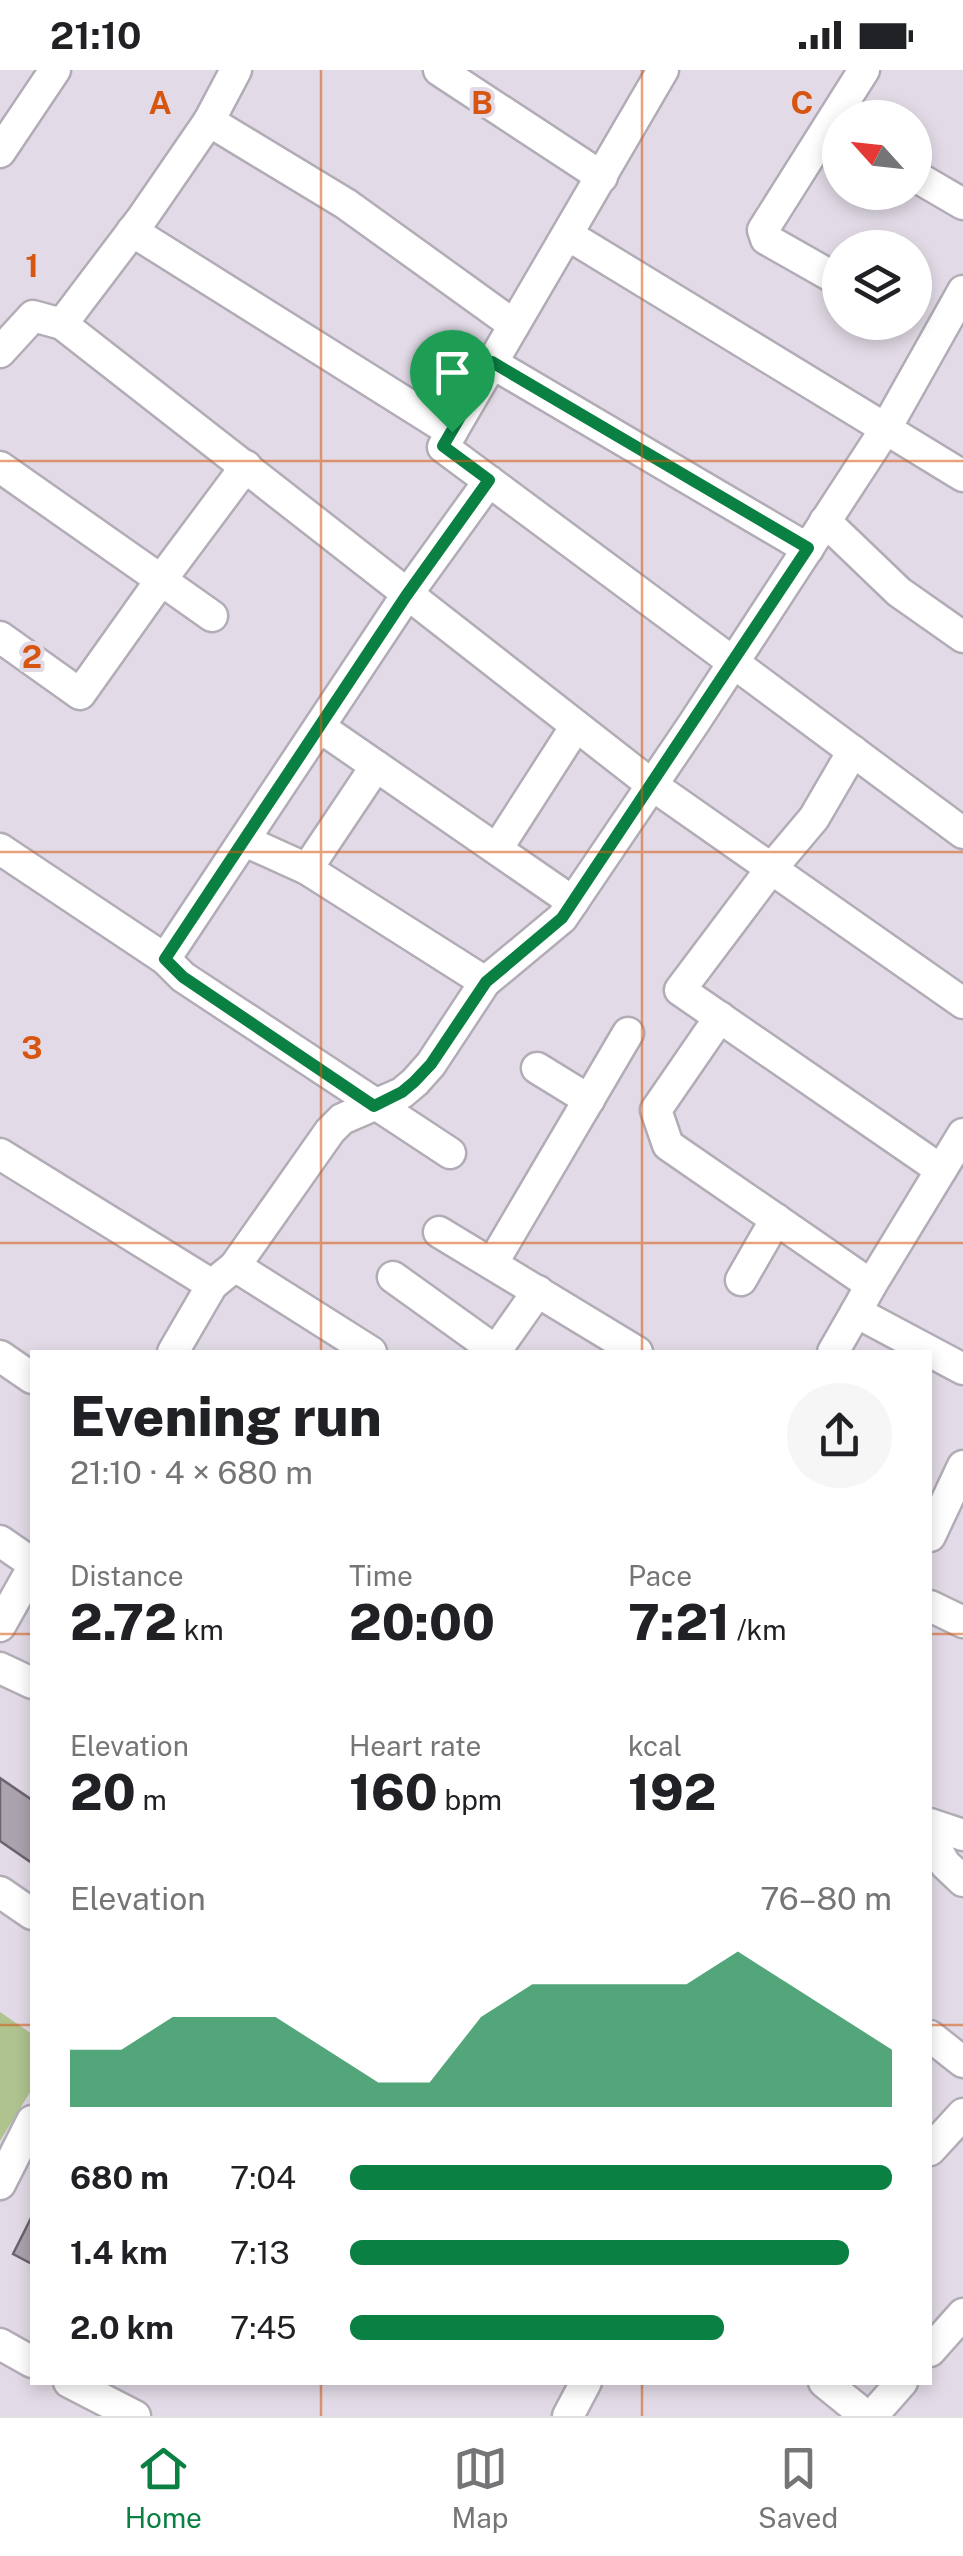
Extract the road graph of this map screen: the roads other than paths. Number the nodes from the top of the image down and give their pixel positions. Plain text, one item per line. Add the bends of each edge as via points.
1 (55, 70) edge
2 (236, 70) edge
3 (439, 70) edge
4 (664, 70) edge
5 (864, 70) edge
6 (850, 100) edge
7 (209, 121) junction
8 (822, 149) edge
9 (0, 152) edge
10 (602, 177) junction
11 (932, 186) edge
12 (963, 204) edge
13 (132, 231) junction
14 (568, 235) junction
15 (822, 271) edge
16 (963, 291) edge
17 (932, 321) edge
18 (62, 324) junction
19 (514, 325) junction
20 (920, 340) edge
21 (0, 352) edge
22 (492, 362) junction
23 (885, 430) junction
24 (452, 432) junction
25 (246, 466) junction
26 (0, 468) edge
27 (963, 476) edge
28 (489, 480) junction
29 (826, 522) junction
30 (808, 548) junction
31 (161, 580) junction
32 (406, 596) junction
33 (212, 616) dead end
34 (0, 637) edge
35 (963, 637) edge
36 (734, 662) junction
37 (576, 726) junction
38 (321, 728) junction
39 (853, 751) junction
40 (376, 766) junction
41 (652, 784) junction
42 (963, 832) edge
43 (246, 841) junction
44 (0, 849) edge
45 (497, 849) junction
46 (770, 868) junction
47 (307, 870) junction
48 (573, 902) junction
49 (165, 959) junction
50 (486, 982) junction
51 (963, 1004) edge
52 (720, 1017) junction
53 (628, 1034) dead end
54 (537, 1068) dead end
55 (589, 1100) junction
56 (374, 1106) junction
57 (963, 1134) edge
58 (450, 1153) dead end
59 (0, 1154) edge
60 (941, 1170) junction
61 (776, 1220) junction
62 (439, 1232) dead end
63 (492, 1264) junction
64 (224, 1275) junction
65 (393, 1277) dead end
66 (741, 1280) dead end
67 (871, 1285) junction
68 (538, 1290) junction
69 (856, 1312) junction
70 (174, 1350) edge
71 (368, 1350) edge
72 (493, 1350) edge
73 (497, 1350) edge
74 (634, 1350) edge
75 (833, 1350) edge
76 (927, 1350) edge
77 (932, 1352) edge
78 (0, 1356) edge
79 (963, 1369) edge
80 (30, 1377) edge
81 (963, 1466) edge
82 (932, 1532) edge
83 (0, 1541) edge
84 (30, 1564) edge
85 (30, 1570) edge
86 (932, 1607) edge
87 (963, 1622) edge
88 (0, 1626) edge
89 (0, 1668) edge
90 (30, 1682) edge
91 (932, 1825) edge
92 (963, 1836) edge
93 (932, 1842) edge
94 (963, 1881) edge
95 (0, 1892) edge
96 (30, 1913) edge
97 (932, 2038) edge
98 (963, 2062) edge
99 (963, 2114) edge
100 (30, 2125) edge
101 (932, 2148) edge
102 (0, 2184) edge
103 (963, 2314) edge
104 (0, 2344) edge
105 (932, 2349) edge
106 (30, 2361) edge
107 (76, 2385) edge
108 (584, 2385) edge
109 (828, 2385) edge
110 (899, 2385) edge
111 (135, 2416) edge
112 (568, 2416) edge
113 (869, 2416) edge

1 - 9 street
2 - 7 street
3 - 10 street
4 - 10 street
5 - 6 street
7 - 13 street
7 - 19 street via 346,204
8 - 15 street via 764,230 766,240
10 - 14 street
11 - 12 street
13 - 18 street
13 - 24 street
14 - 19 street
14 - 23 street
16 - 17 street
18 - 21 street via 33,316
18 - 25 street
19 - 22 street
20 - 23 street
22 - 24 street
22 - 30 street
23 - 27 street
23 - 29 street
24 - 28 street via 443,446
25 - 31 street
25 - 32 street
26 - 31 street
28 - 32 street
28 - 36 street
29 - 30 street
29 - 35 street via 899,592
30 - 36 street
31 - 33 street
31 - 34 street via 80,694
32 - 37 street
32 - 38 street
36 - 39 street
36 - 41 street
37 - 41 street
37 - 45 street
38 - 40 street
38 - 43 street
39 - 42 street
39 - 46 street via 814,818
40 - 45 street
40 - 47 street
41 - 46 street
41 - 48 street
43 - 47 street
43 - 49 street
44 - 49 street
45 - 48 street
46 - 51 street
46 - 52 street via 680,990
47 - 50 street
48 - 50 street
49 - 56 street
50 - 56 street via 431,1064 402,1092
52 - 60 street
52 - 61 street via 656,1110 668,1145
53 - 55 street
54 - 55 street
55 - 63 street
56 - 58 street
56 - 64 street via 342,1118 330,1131
57 - 60 street
59 - 64 street
60 - 67 street
61 - 66 street
61 - 67 street
62 - 63 street
63 - 68 street
64 - 70 street
64 - 71 street
65 - 72 street
67 - 69 street
68 - 73 street
68 - 74 street
69 - 75 street
69 - 76 street
77 - 79 street
78 - 80 street
81 - 82 street
83 - 84 street
85 - 88 street
86 - 87 street
89 - 90 street
91 - 92 street
93 - 94 street
95 - 96 street
97 - 98 street
99 - 101 street
100 - 102 street
103 - 105 street
104 - 106 street
107 - 111 street
108 - 112 street
109 - 113 street
110 - 113 street

